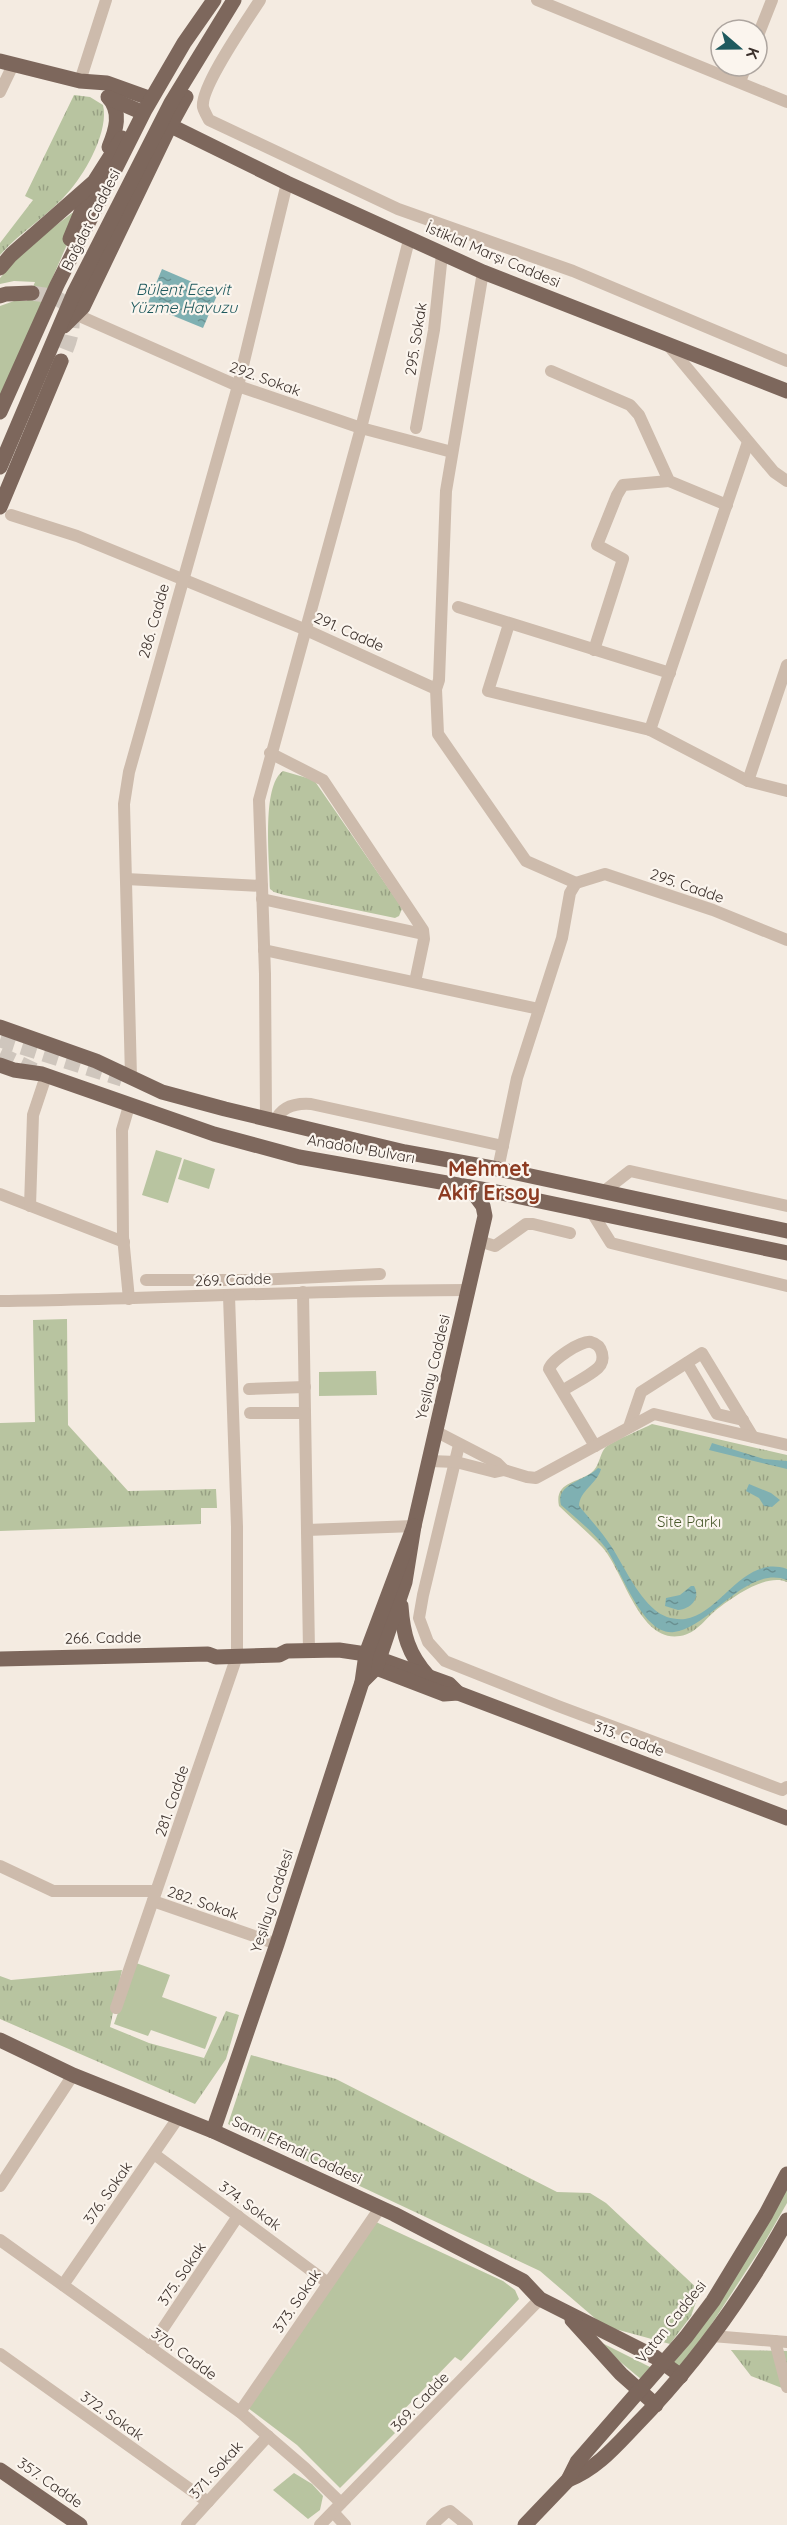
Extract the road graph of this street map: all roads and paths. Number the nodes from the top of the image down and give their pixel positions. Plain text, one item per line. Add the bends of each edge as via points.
1 (106, 0) edge
2 (202, 0) edge
3 (214, 0) edge
4 (234, 0) edge
5 (246, 0) edge
6 (260, 0) edge
7 (537, 0) edge
8 (772, 0) edge
9 (556, 3) edge
10 (765, 18) edge
11 (7, 63) edge
12 (159, 75) junction
13 (742, 78) edge
14 (83, 82) junction
15 (740, 82) junction
16 (0, 92) edge
17 (189, 92) junction
18 (108, 98) junction
19 (787, 102) edge
20 (143, 104) junction
21 (173, 120) junction
22 (127, 129) junction
23 (160, 147) junction
24 (94, 182) junction
25 (287, 183) junction
26 (409, 240) junction
27 (442, 254) junction
28 (0, 268) edge
29 (483, 272) junction
30 (32, 293) tunnel mouth
31 (0, 297) edge
32 (75, 314) junction
33 (37, 327) junction
34 (56, 334) junction
35 (668, 345) junction
36 (787, 361) edge
37 (61, 362) tunnel mouth
38 (551, 371) dead end
39 (238, 386) junction
40 (787, 392) edge
41 (0, 412) edge
42 (361, 428) junction
43 (416, 428) dead end
44 (748, 442) junction
45 (452, 452) junction
46 (0, 467) edge
47 (669, 481) junction
48 (787, 481) edge
49 (727, 505) junction
50 (5, 511) edge
51 (181, 580) junction
52 (458, 607) dead end
53 (509, 624) junction
54 (304, 629) junction
55 (594, 650) junction
56 (787, 665) edge
57 (670, 673) junction
58 (436, 689) junction
59 (650, 730) junction
60 (270, 753) junction
61 (748, 781) junction
62 (787, 791) edge
63 (126, 879) junction
64 (576, 883) junction
65 (262, 886) junction
66 (262, 899) junction
67 (423, 934) junction
68 (787, 940) edge
69 (264, 950) junction
70 (415, 982) junction
71 (539, 1009) junction
72 (0, 1027) edge
73 (0, 1065) edge
74 (44, 1075) junction
75 (131, 1077) junction
76 (129, 1106) junction
77 (270, 1120) junction
78 (503, 1146) junction
79 (498, 1169) junction
80 (469, 1187) junction
81 (603, 1192) junction
82 (0, 1194) edge
83 (518, 1197) junction
84 (30, 1206) junction
85 (787, 1206) edge
86 (591, 1211) junction
87 (485, 1216) junction
88 (787, 1231) edge
89 (570, 1233) dead end
90 (479, 1241) junction
91 (124, 1242) junction
92 (787, 1253) edge
93 (380, 1274) dead end
94 (146, 1280) dead end
95 (257, 1280) junction
96 (787, 1286) edge
97 (468, 1290) junction
98 (303, 1292) junction
99 (258, 1294) junction
100 (229, 1296) junction
101 (129, 1299) junction
102 (0, 1301) edge
103 (687, 1363) junction
104 (305, 1388) junction
105 (249, 1389) dead end
106 (562, 1391) junction
107 (249, 1413) dead end
108 (305, 1413) junction
109 (743, 1420) junction
110 (629, 1428) junction
111 (436, 1432) junction
112 (753, 1437) junction
113 (459, 1445) junction
114 (787, 1445) edge
115 (595, 1446) junction
116 (430, 1461) junction
117 (456, 1462) junction
118 (504, 1470) junction
119 (414, 1526) junction
120 (307, 1530) junction
121 (400, 1598) junction
122 (309, 1651) junction
123 (238, 1652) junction
124 (0, 1659) edge
125 (368, 1660) junction
126 (428, 1676) junction
127 (458, 1694) junction
128 (787, 1787) edge
129 (787, 1818) edge
130 (0, 1866) edge
131 (155, 1896) junction
132 (277, 1944) junction
133 (116, 2008) dead end
134 (0, 2040) edge
135 (73, 2075) junction
136 (178, 2118) junction
137 (213, 2131) junction
138 (154, 2154) junction
139 (787, 2174) edge
140 (0, 2186) edge
141 (380, 2208) junction
142 (238, 2216) junction
143 (787, 2220) edge
144 (0, 2240) edge
145 (328, 2283) junction
146 (63, 2285) junction
147 (540, 2299) junction
148 (566, 2314) junction
149 (712, 2336) junction
150 (781, 2341) edge
151 (150, 2348) junction
152 (0, 2354) edge
153 (662, 2363) junction
154 (681, 2376) junction
155 (787, 2387) edge
156 (639, 2390) junction
157 (656, 2405) junction
158 (240, 2412) junction
159 (268, 2436) junction
160 (0, 2470) edge
161 (568, 2480) junction
162 (207, 2502) junction
163 (337, 2508) junction
164 (80, 2525) edge
165 (187, 2525) edge
166 (320, 2525) edge
167 (345, 2525) edge
168 (432, 2525) edge
169 (466, 2525) edge
170 (525, 2525) edge

1 - 14 street
2 - 12 main road
3 - 33 main road, Bağdat Caddesi via 145,110
4 - 34 main road, Bağdat Caddesi via 171,103
5 - 17 main road
6 - 36 street via 204,94 203,107 209,120 398,209 573,271
7 - 9 street
8 - 10 street
9 - 15 street
11 - 14 main road
11 - 16 street
12 - 17 main road via 170,92
12 - 20 main road
13 - 15 street
14 - 18 main road
14 - 20 main road via 107,83
15 - 19 street
17 - 21 main road
18 - 20 main road
18 - 24 main road via 116,110 116,125
20 - 21 main road via 151,127
20 - 21 main road via 159,94 169,98
20 - 22 main road
21 - 23 main road
21 - 25 main road, İstiklal Marşı Caddesi via 192,135
22 - 23 main road via 147,131
22 - 24 main road
23 - 32 main road via 83,307
24 - 28 main road
24 - 33 main road
25 - 26 main road, İstiklal Marşı Caddesi
25 - 39 street, 286. Cadde
26 - 27 main road, İstiklal Marşı Caddesi
26 - 42 street
27 - 29 main road, İstiklal Marşı Caddesi
27 - 43 street, 295. Sokak via 434,330
29 - 35 main road, İstiklal Marşı Caddesi
29 - 45 street
30 - 31 main road
32 - 34 main road
32 - 39 street, 292. Sokak
33 - 41 main road, Bağdat Caddesi
34 - 46 main road, Bağdat Caddesi
35 - 40 main road, İstiklal Marşı Caddesi
35 - 44 street
37 - 50 main road
38 - 47 street via 636,410
39 - 42 street, 292. Sokak
39 - 51 street, 286. Cadde
42 - 45 street, 292. Sokak
42 - 54 street
44 - 48 street
44 - 49 street
45 - 58 street via 446,491 440,680
47 - 49 street
47 - 55 street via 623,484 617,495 597,545 623,559
49 - 57 street
50 - 51 street, 291. Cadde via 77,536
51 - 54 street, 291. Cadde
51 - 63 street, 286. Cadde via 129,772 124,804
52 - 53 street
53 - 55 street
53 - 59 street via 488,691
54 - 58 street, 291. Cadde
54 - 60 street
55 - 57 street
56 - 61 street
57 - 59 street
58 - 64 street via 438,734 526,861
59 - 61 street
60 - 65 street via 259,800
60 - 67 street via 323,780
61 - 62 street
63 - 65 street
63 - 75 street, 286. Cadde
64 - 68 street, 295. Cadde via 605,873
64 - 71 street
65 - 66 street
66 - 67 street
66 - 69 street
67 - 70 street
69 - 70 street
69 - 77 street
70 - 71 street
71 - 78 street via 517,1078
72 - 75 main road, Anadolu Bulvarı
73 - 74 main road, Anadolu Bulvarı
74 - 76 main road, Anadolu Bulvarı
74 - 84 street via 33,1114
75 - 77 main road, Anadolu Bulvarı via 162,1092
76 - 80 main road, Anadolu Bulvarı via 299,1157
76 - 91 street via 122,1130
77 - 78 street via 286,1108 311,1104
77 - 79 main road, Anadolu Bulvarı
78 - 79 street
79 - 81 main road, Anadolu Bulvarı
80 - 83 main road, Anadolu Bulvarı
80 - 87 main road via 483,1206
81 - 85 street via 630,1171
81 - 88 main road, Anadolu Bulvarı
82 - 84 street
83 - 86 main road, Anadolu Bulvarı
83 - 87 main road via 492,1208
84 - 91 street
86 - 92 main road, Anadolu Bulvarı
86 - 96 street via 611,1243
87 - 90 main road, Yeşilay Caddesi
89 - 90 street via 526,1224 495,1246
90 - 97 main road, Yeşilay Caddesi
91 - 101 street
93 - 95 street
94 - 95 street
95 - 99 street
97 - 98 street, 269. Cadde
97 - 111 main road, Yeşilay Caddesi
98 - 99 street, 269. Cadde
98 - 104 street
99 - 100 street, 269. Cadde
100 - 101 street, 269. Cadde
100 - 123 street
101 - 102 street, 269. Cadde
103 - 109 street via 717,1414
103 - 109 street via 702,1353
103 - 110 street via 641,1392
104 - 105 street
104 - 108 street
106 - 106 street via 599,1367 603,1355 598,1346 584,1343 552,1362 549,1369
106 - 115 street
107 - 108 street
108 - 120 street
109 - 112 street
110 - 112 street via 654,1414
110 - 115 street
111 - 113 street
111 - 116 main road, Yeşilay Caddesi
112 - 114 street
113 - 117 street
113 - 118 street
115 - 118 street via 536,1478
116 - 117 street
116 - 119 main road, Yeşilay Caddesi
117 - 118 street via 495,1472
117 - 128 street via 419,1618 428,1642 444,1661 782,1790
119 - 120 street
119 - 121 main road, Yeşilay Caddesi
119 - 125 main road, Yeşilay Caddesi
120 - 122 street
121 - 125 main road, Yeşilay Caddesi
121 - 126 main road via 408,1648
122 - 123 main road, 266. Cadde via 287,1651 280,1646
122 - 125 main road, 266. Cadde
123 - 124 main road, 266. Cadde via 216,1657 208,1654
123 - 131 street, 281. Cadde
125 - 126 main road, 313. Cadde
125 - 127 main road, 313. Cadde via 444,1695
125 - 132 main road, Yeşilay Caddesi
126 - 127 main road, 313. Cadde via 449,1684
127 - 129 main road, 313. Cadde
130 - 131 street, 282. Sokak via 53,1891
131 - 132 street, 282. Sokak
131 - 133 street, 281. Cadde
132 - 137 main road, Yeşilay Caddesi
134 - 135 main road, Sami Efendi Caddesi
135 - 136 main road, Sami Efendi Caddesi
135 - 140 street
136 - 137 main road, Sami Efendi Caddesi
136 - 138 street, 376. Sokak
137 - 141 main road, Sami Efendi Caddesi
138 - 142 street, 374. Sokak
138 - 146 street, 376. Sokak
139 - 153 main road, Vatan Caddesi via 713,2301
141 - 145 street, 373. Sokak
141 - 147 main road, Sami Efendi Caddesi via 523,2281
142 - 145 street, 374. Sokak
142 - 151 street, 375. Sokak
143 - 149 main road, Vatan Caddesi
144 - 146 street, 370. Cadde
145 - 158 street, 373. Sokak
146 - 151 street, 370. Cadde
147 - 148 main road, Sami Efendi Caddesi
147 - 163 street, 369. Cadde
148 - 153 main road, Sami Efendi Caddesi
148 - 156 main road, Sami Efendi Caddesi
149 - 150 street
149 - 154 main road, Vatan Caddesi
150 - 155 street
151 - 158 street, 370. Cadde
152 - 162 street, 372. Sokak
153 - 154 main road, Sami Efendi Caddesi
153 - 156 main road, Vatan Caddesi
154 - 157 main road, Vatan Caddesi
156 - 157 main road, Sami Efendi Caddesi
156 - 161 main road, Vatan Caddesi via 577,2462
157 - 161 main road, Vatan Caddesi via 597,2464
158 - 159 street, 370. Cadde
159 - 162 street, 371. Sokak
159 - 163 street, 370. Cadde
160 - 164 main road, 357. Cadde
161 - 170 main road, Vatan Caddesi
162 - 165 street, 371. Sokak
163 - 166 street, 369. Cadde
163 - 167 street, 370. Cadde
168 - 169 street via 450,2511

